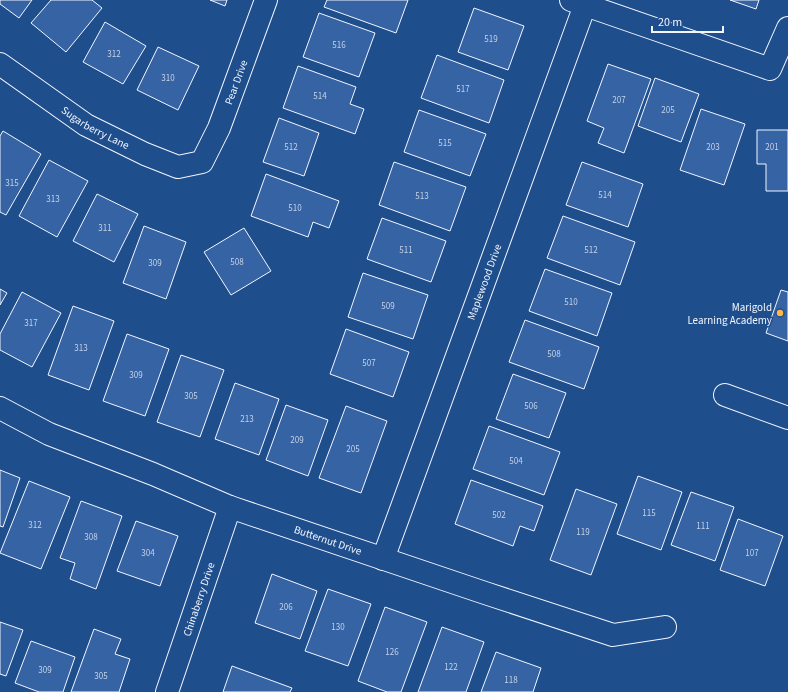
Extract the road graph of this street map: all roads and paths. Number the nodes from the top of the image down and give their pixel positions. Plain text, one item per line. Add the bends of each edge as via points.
1 (266, 0) edge
2 (578, 2) edge
3 (788, 28) edge
4 (0, 64) edge
5 (202, 162) joint
6 (725, 394) dead end
7 (0, 408) edge
8 (788, 418) edge
9 (230, 507) junction
10 (383, 559) junction
11 (666, 627) dead end
12 (167, 692) edge

1 - 5 street, Pear Drive via 219,128
2 - 3 street via 770,69
2 - 10 street, Maplewood Drive
4 - 5 street, Sugarberry Lane via 86,125 145,154 178,167
6 - 8 street
7 - 9 street, Butternut Drive via 49,434
9 - 10 street, Butternut Drive
9 - 12 street, Chinaberry Drive
10 - 11 street, Butternut Drive via 613,635

